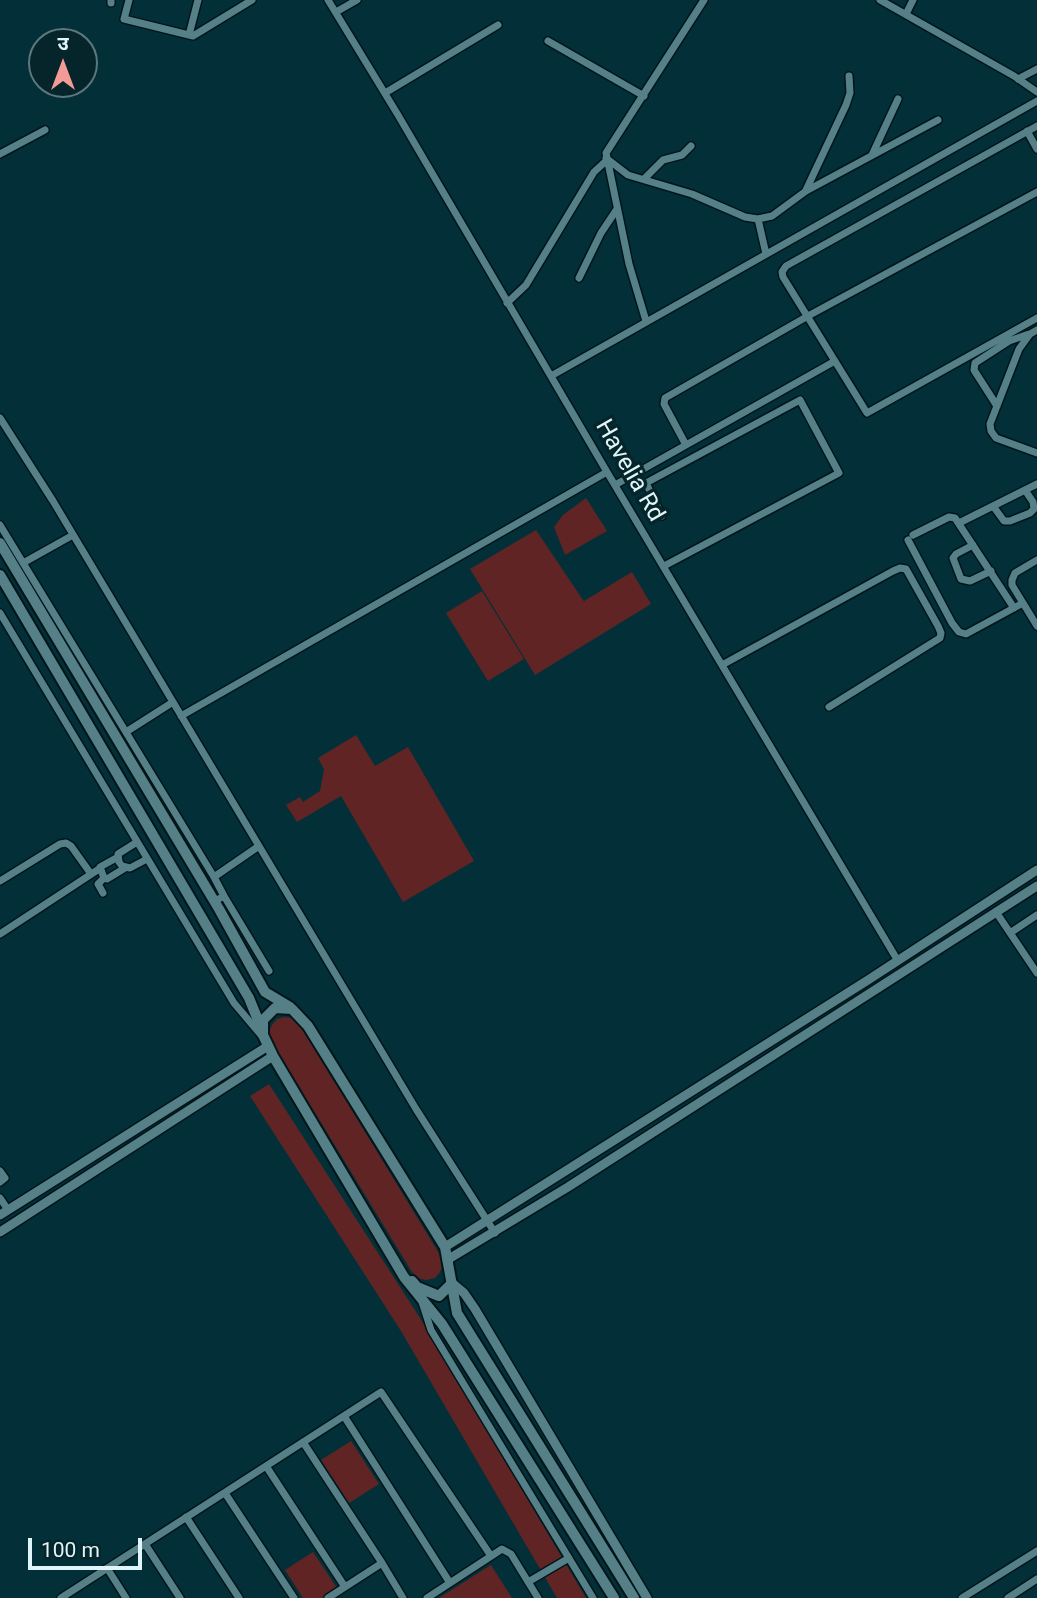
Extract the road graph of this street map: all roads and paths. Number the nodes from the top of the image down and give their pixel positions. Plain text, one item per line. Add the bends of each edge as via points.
1 (130, 0) edge
2 (198, 0) edge
3 (252, 0) edge
4 (328, 0) edge
5 (357, 0) edge
6 (705, 0) edge
7 (880, 0) edge
8 (913, 0) edge
9 (336, 12) junction
10 (906, 14) junction
11 (498, 25) dead end
12 (190, 35) junction
13 (548, 41) dead end
14 (1037, 69) edge
15 (849, 76) dead end
16 (1018, 79) junction
17 (1037, 92) edge
18 (385, 93) junction
19 (644, 96) junction
20 (898, 99) dead end
21 (1037, 101) edge
22 (938, 120) dead end
23 (1037, 126) edge
24 (45, 130) dead end
25 (1027, 131) junction
26 (691, 146) dead end
27 (1037, 149) edge
28 (0, 155) edge
29 (872, 155) junction
30 (606, 160) junction
31 (644, 179) junction
32 (806, 191) junction
33 (1037, 192) edge
34 (617, 209) junction
35 (758, 219) junction
36 (766, 254) junction
37 (579, 278) dead end
38 (507, 303) junction
39 (808, 316) junction
40 (1037, 318) edge
41 (646, 321) junction
42 (1035, 331) edge
43 (835, 361) junction
44 (551, 376) junction
45 (997, 406) junction
46 (0, 418) edge
47 (686, 445) junction
48 (1037, 453) edge
49 (607, 472) junction
50 (1037, 484) edge
51 (615, 485) junction
52 (1024, 490) junction
53 (993, 506) junction
54 (662, 516) dead end
55 (959, 523) junction
56 (0, 525) edge
57 (73, 536) junction
58 (0, 544) edge
59 (973, 545) junction
60 (1037, 560) edge
61 (23, 563) junction
62 (664, 566) junction
63 (990, 571) junction
64 (0, 575) edge
65 (1023, 603) junction
66 (1014, 608) junction
67 (0, 613) edge
68 (1037, 626) edge
69 (722, 665) junction
70 (173, 702) junction
71 (829, 707) dead end
72 (181, 716) junction
73 (126, 732) junction
74 (136, 842) junction
75 (259, 846) junction
76 (118, 857) junction
77 (147, 859) junction
78 (125, 868) junction
79 (99, 869) junction
80 (1037, 870) edge
81 (91, 874) junction
82 (214, 877) junction
83 (104, 878) junction
84 (0, 881) edge
85 (1037, 886) edge
86 (103, 893) dead end
87 (220, 899) junction
88 (199, 911) junction
89 (996, 912) junction
90 (1037, 915) edge
91 (183, 919) junction
92 (1010, 933) junction
93 (0, 934) edge
94 (898, 961) junction
95 (269, 971) dead end
96 (1037, 973) edge
97 (868, 981) junction
98 (873, 990) junction
99 (292, 1009) junction
100 (267, 1045) junction
101 (0, 1171) edge
102 (0, 1182) edge
103 (0, 1198) edge
104 (4, 1212) edge
105 (487, 1221) junction
106 (0, 1232) edge
107 (495, 1233) junction
108 (444, 1247) junction
109 (447, 1260) junction
110 (397, 1265) junction
111 (452, 1283) junction
112 (422, 1302) junction
113 (344, 1416) junction
114 (303, 1442) junction
115 (266, 1466) junction
116 (225, 1493) junction
117 (186, 1517) junction
118 (145, 1544) junction
119 (1037, 1551) edge
120 (491, 1556) junction
121 (569, 1558) junction
122 (382, 1563) junction
123 (107, 1568) junction
124 (1037, 1579) edge
125 (528, 1582) junction
126 (450, 1583) junction
127 (345, 1587) junction
128 (71, 1595) edge
129 (61, 1598) edge
130 (127, 1598) edge
131 (180, 1598) edge
132 (239, 1598) edge
133 (294, 1598) edge
134 (328, 1598) edge
135 (403, 1598) edge
136 (427, 1598) edge
137 (538, 1598) edge
138 (593, 1598) edge
139 (614, 1598) edge
140 (634, 1598) edge
141 (647, 1598) edge
142 (962, 1598) edge
143 (1009, 1598) edge

1 - 12 street via 124,19
2 - 12 street
3 - 12 street
4 - 9 street, Havelia Rd
5 - 9 street
6 - 19 street
7 - 10 street
8 - 10 street
9 - 18 street, Havelia Rd
10 - 16 street
11 - 18 street
13 - 19 street
14 - 16 street
15 - 32 street via 846,105
16 - 17 street
18 - 38 street, Havelia Rd
19 - 30 street via 606,153
20 - 29 street
21 - 36 street
22 - 29 street
23 - 25 street
24 - 28 street
25 - 27 street
25 - 39 street via 786,266 783,277
26 - 31 street via 682,155 663,160
29 - 32 street
30 - 31 street via 628,175
30 - 34 street
30 - 38 street via 598,166 526,285
31 - 35 street
32 - 35 street via 772,216
33 - 39 street
34 - 37 street
34 - 41 street
35 - 36 street
36 - 41 street
38 - 44 street, Havelia Rd
39 - 43 street
39 - 47 street via 665,398
40 - 43 street via 867,413
41 - 44 street
42 - 45 street via 1019,349
42 - 45 street via 975,363 974,370
43 - 47 street
44 - 49 street, Havelia Rd
45 - 48 street via 990,424 996,438
46 - 57 street
47 - 51 street
49 - 51 street, Havelia Rd
49 - 72 street
50 - 52 street
51 - 62 street, Havelia Rd
52 - 53 street
52 - 53 street via 1034,509 1030,513 1004,521
53 - 55 street
54 - 62 street via 646,482 800,400 839,473
55 - 59 street
55 - 66 street via 949,517 910,538 952,623 966,634
56 - 61 street
57 - 61 street
57 - 70 street
58 - 87 main road
59 - 63 street
59 - 63 street via 953,558 961,579 970,581
60 - 65 street via 1015,573 1012,580
61 - 73 street
62 - 69 street, Havelia Rd
63 - 66 street
64 - 88 main road
65 - 66 street
65 - 68 street
67 - 74 street
69 - 71 street via 893,571 906,569 939,625 940,638
69 - 94 street, Havelia Rd
70 - 72 street
70 - 73 street
72 - 75 street
73 - 82 street
74 - 76 street
74 - 77 street
75 - 82 street
75 - 105 street
76 - 78 street
76 - 79 street
77 - 78 street
77 - 91 street
78 - 83 street
79 - 81 street
79 - 83 street
80 - 94 street
81 - 84 street via 66,843
81 - 93 street
82 - 87 street
83 - 86 street via 97,884
85 - 89 street
87 - 95 street
87 - 99 main road via 265,992
88 - 91 street
88 - 100 main road via 249,998
89 - 92 street
89 - 98 street
90 - 92 street
91 - 100 street via 234,1003
92 - 96 street
94 - 97 street
97 - 98 street
97 - 105 street
98 - 107 street
99 - 100 main road via 275,1008 263,1020
99 - 108 main road via 308,1026
100 - 104 street
100 - 106 street
100 - 110 main road
101 - 102 street via 5,1178
103 - 104 street
105 - 107 street
105 - 108 street
107 - 109 street
108 - 109 main road
109 - 111 main road
110 - 111 main road via 430,1294 439,1296
110 - 112 main road
111 - 140 main road via 457,1313
111 - 141 street via 475,1309
112 - 121 street via 431,1330
112 - 139 main road via 442,1324
113 - 114 street
113 - 120 street via 381,1392
113 - 126 street
114 - 115 street
114 - 122 street
115 - 116 street
115 - 127 street
116 - 117 street
116 - 133 street
117 - 118 street
117 - 132 street
118 - 123 street
118 - 131 street
119 - 142 street
120 - 125 street via 507,1550
120 - 126 street
121 - 125 street
121 - 138 street
122 - 127 street
122 - 135 street
123 - 128 street
123 - 130 street
124 - 143 street
125 - 137 street
126 - 136 street
127 - 134 street
128 - 129 street

